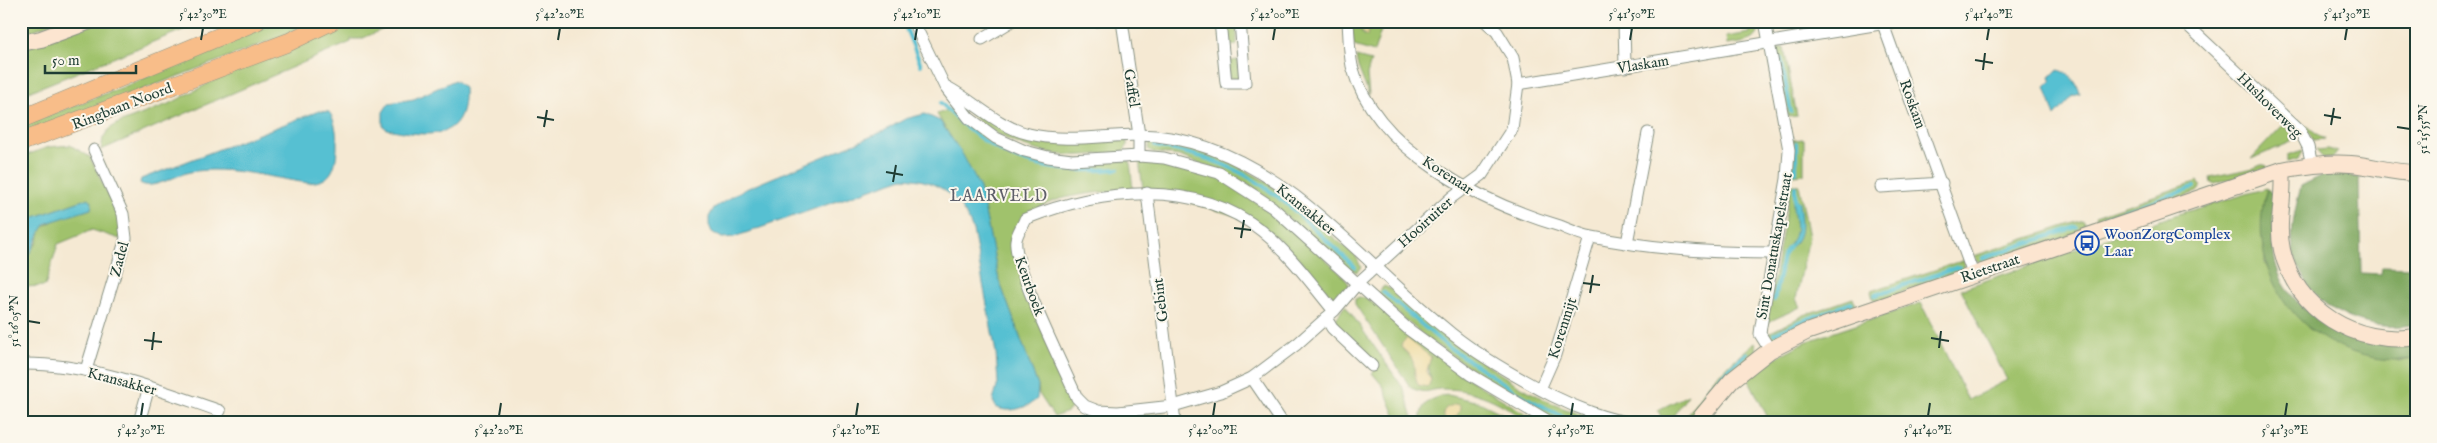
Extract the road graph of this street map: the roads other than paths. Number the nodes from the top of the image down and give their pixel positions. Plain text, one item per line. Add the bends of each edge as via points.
1 (256, 21) edge
2 (332, 21) edge
3 (913, 21) edge
4 (1012, 21) edge
5 (1090, 21) edge
6 (1097, 21) edge
7 (1122, 21) edge
8 (1220, 21) edge
9 (1240, 21) edge
10 (1348, 21) edge
11 (1485, 21) edge
12 (1624, 21) edge
13 (1764, 21) edge
14 (1898, 21) edge
15 (2183, 21) edge
16 (79, 22) edge
17 (1883, 24) junction
18 (982, 39) dead end
19 (22, 43) edge
20 (1769, 43) junction
21 (1624, 67) junction
22 (1518, 84) junction
23 (946, 87) junction
24 (21, 119) edge
25 (1648, 133) dead end
26 (1139, 135) junction
27 (21, 142) edge
28 (94, 150) dead end
29 (1139, 156) junction
30 (2312, 165) junction
31 (2282, 170) junction
32 (2416, 173) edge
33 (1942, 183) junction
34 (1880, 187) dead end
35 (1463, 188) junction
36 (1147, 193) junction
37 (1590, 236) junction
38 (1627, 243) junction
39 (1773, 253) junction
40 (1375, 267) junction
41 (1973, 274) junction
42 (1358, 283) junction
43 (1330, 314) junction
44 (2416, 337) edge
45 (1770, 350) junction
46 (21, 364) edge
47 (1372, 366) dead end
48 (86, 370) junction
49 (1252, 378) junction
50 (149, 387) junction
51 (1540, 389) junction
52 (1173, 406) junction
53 (220, 411) dead end
54 (139, 422) edge
55 (1175, 422) edge
56 (1282, 422) edge
57 (1550, 422) edge
58 (1631, 422) edge
59 (1697, 422) edge

1 - 24 main road, Ringbaan Noord
2 - 27 main road, Ringbaan Noord via 280,45
3 - 23 street, Kransakker
4 - 18 street
5 - 6 street
7 - 26 street, Gaffel
8 - 9 street via 1226,82 1245,83
10 - 35 street, Korenaar via 1352,66 1376,115 1397,140
11 - 22 street, Hooiruiter via 1513,58
12 - 21 street
13 - 20 street, Sint Donatuskapelstraat
14 - 17 street, Vlaskam
15 - 30 street, Hushoverweg via 2300,131
16 - 19 street via 41,39
17 - 20 street, Vlaskam
17 - 33 street, Roskam
20 - 21 street, Vlaskam
20 - 39 street, Sint Donatuskapelstraat via 1788,150 1787,179
21 - 22 street, Vlaskam
22 - 35 street, Hooiruiter via 1512,129 1482,175
23 - 26 street, Kransakker via 964,96 984,113 1027,134 1066,140
23 - 29 street, Kransakker via 969,118 996,138 1026,151 1072,160
25 - 38 street
26 - 29 street, Gaffel
26 - 40 street, Kransakker via 1173,138 1228,154 1294,196
28 - 48 street, Zadel via 123,214 126,238
29 - 42 street, Kransakker via 1164,158 1219,173 1272,207
30 - 31 street, Rietstraat
30 - 32 street via 2351,164
31 - 41 street, Rietstraat
31 - 44 street via 2284,183 2279,227 2282,250 2301,293 2340,326 2371,337 2396,340
33 - 34 street
33 - 41 street, Roskam
35 - 37 street, Korenaar via 1530,218
35 - 40 street, Hooiruiter
36 - 43 street, Keurboek via 1199,201 1230,211 1262,231 1295,262
36 - 52 street, Gebint
36 - 52 street, Keurboek via 1113,195 1025,219 1016,240 1017,253 1036,308 1077,398 1085,406 1098,411 1118,412
37 - 38 street, Korenaar
37 - 51 street, Korenmijt via 1555,355
38 - 39 street, Korenaar via 1731,253
39 - 45 street, Sint Donatuskapelstraat via 1760,334
40 - 42 street, Keurboek
40 - 51 street, Kransakker via 1452,335
41 - 45 street, Rietstraat via 1806,332
42 - 43 street, Keurboek
42 - 57 street, Kransakker via 1408,329 1471,375
43 - 47 street, Keurboek via 1332,328
43 - 49 street, Keurboek
45 - 59 street, Rietstraat via 1732,380
46 - 48 street, Kransakker
48 - 50 street, Kransakker
49 - 52 street, Keurboek via 1221,392
49 - 56 street
50 - 53 street, Kransakker
50 - 54 street
51 - 58 street, Kransakker via 1575,407
52 - 55 street, Gebint

